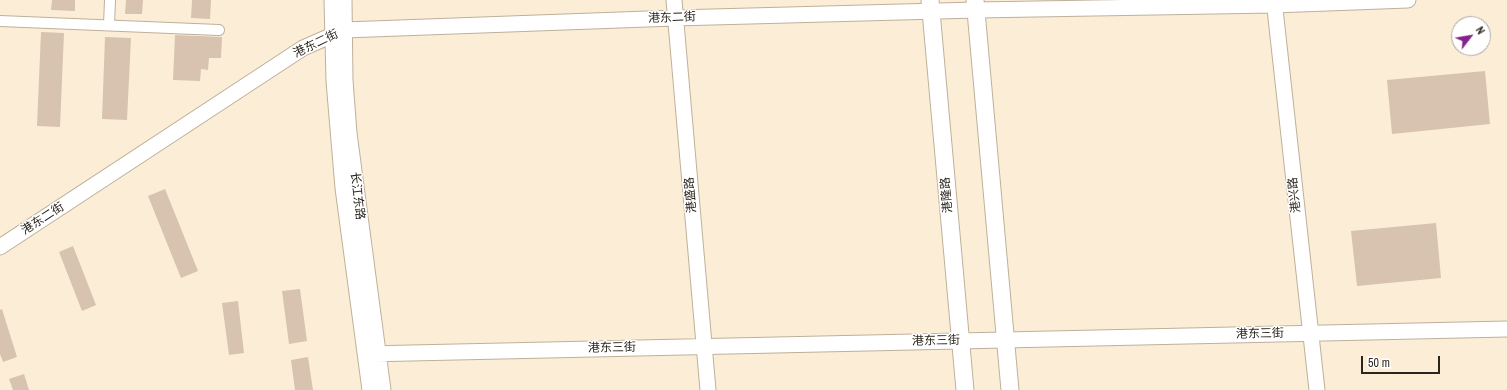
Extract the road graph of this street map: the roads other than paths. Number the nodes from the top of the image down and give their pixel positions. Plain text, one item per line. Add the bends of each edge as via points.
1 (110, 0) edge
2 (332, 0) edge
3 (344, 0) edge
4 (674, 0) edge
5 (1408, 0) edge
6 (1274, 3) edge
7 (976, 5) edge
8 (930, 6) edge
9 (675, 18) junction
10 (0, 21) edge
11 (108, 25) junction
12 (219, 30) dead end
13 (339, 33) junction
14 (0, 247) edge
15 (1507, 329) edge
16 (1311, 333) junction
17 (1006, 340) junction
18 (960, 341) junction
19 (704, 346) junction
20 (371, 353) junction
21 (370, 390) edge
22 (383, 390) edge
23 (708, 390) edge
24 (965, 390) edge
25 (1010, 390) edge
26 (1317, 390) edge

1 - 11 street
2 - 13 main road, 长江东路
3 - 13 main road, 长江东路
4 - 9 main road, 港盛路
5 - 6 main road, 港东二街
6 - 7 main road, 港东二街
6 - 16 main road, 港兴路
7 - 8 main road, 港东二街
7 - 17 main road
8 - 9 main road, 港东二街
8 - 18 main road, 港隆路
9 - 13 main road, 港东二街
9 - 19 main road, 港盛路
10 - 11 street
11 - 12 street
13 - 14 main road, 港东二街 via 303,48
13 - 20 main road, 长江东路
15 - 16 main road, 港东三街
16 - 17 main road, 港东三街
16 - 26 main road, 港兴路
17 - 18 main road, 港东三街
17 - 25 main road
18 - 19 main road, 港东三街
18 - 24 main road, 港隆路
19 - 20 main road, 港东三街
19 - 23 main road, 港盛路
20 - 21 main road, 长江东路
20 - 22 main road, 长江东路

